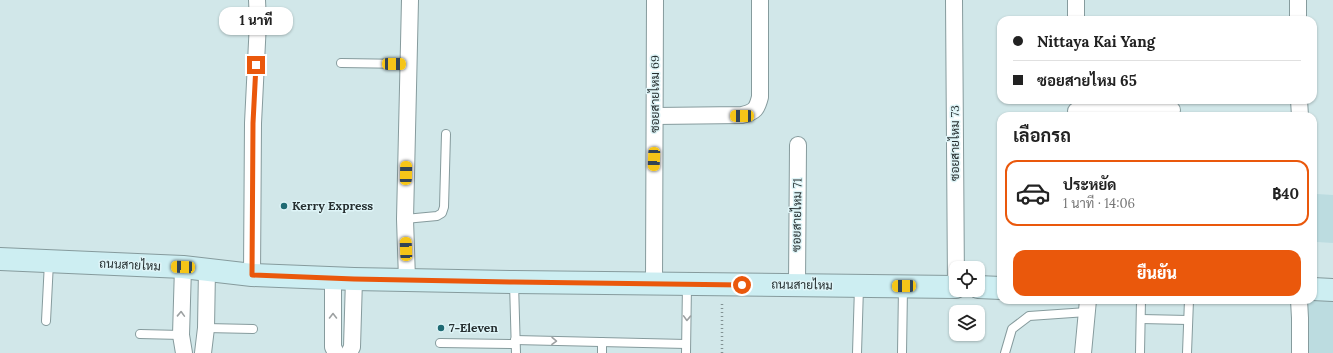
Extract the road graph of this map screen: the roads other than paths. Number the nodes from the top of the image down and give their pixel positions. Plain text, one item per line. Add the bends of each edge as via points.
1 (258, 0) edge
2 (410, 0) edge
3 (655, 0) edge
4 (760, 0) edge
5 (954, 0) edge
6 (1076, 0) edge
7 (1298, 0) edge
8 (1076, 16) edge
9 (1298, 16) edge
10 (341, 63) dead end
11 (408, 64) junction
12 (1076, 109) edge
13 (1172, 110) dead end
14 (655, 116) junction
15 (446, 134) dead end
16 (798, 145) dead end
17 (406, 219) junction
18 (0, 259) edge
19 (49, 261) junction
20 (956, 261) edge
21 (183, 267) junction
22 (207, 269) junction
23 (252, 275) junction
24 (344, 278) junction
25 (407, 279) junction
26 (514, 282) junction
27 (687, 283) junction
28 (654, 284) junction
29 (797, 285) junction
30 (859, 286) junction
31 (904, 286) junction
32 (949, 287) edge
33 (985, 287) edge
34 (997, 288) edge
35 (1317, 289) edge
36 (1333, 290) edge
37 (1141, 304) edge
38 (1189, 304) edge
39 (1299, 304) edge
40 (1087, 306) edge
41 (1141, 319) junction
42 (1188, 320) junction
43 (46, 321) dead end
44 (206, 328) junction
45 (252, 329) dead end
46 (140, 334) dead end
47 (181, 335) junction
48 (515, 342) junction
49 (602, 342) junction
50 (440, 343) dead end
51 (686, 344) junction
52 (184, 353) edge
53 (203, 353) edge
54 (336, 353) edge
55 (349, 353) edge
56 (516, 353) edge
57 (602, 353) edge
58 (686, 353) edge
59 (857, 353) edge
60 (902, 353) edge
61 (1005, 353) edge
62 (1083, 353) edge
63 (1140, 353) edge
64 (1187, 353) edge
65 (1300, 353) edge

1 - 23 street via 253,123
2 - 11 street
3 - 14 street, ซอยสายไหม 69
4 - 14 street via 760,97 757,107 751,114
5 - 20 street, ซอยสายไหม 73
6 - 8 street
7 - 9 street
10 - 11 lane
11 - 17 street
12 - 13 street
14 - 28 street, ซอยสายไหม 69
15 - 17 lane via 442,213 437,216
16 - 29 street, ซอยสายไหม 71
17 - 25 street
18 - 19 main road, ถนนสายไหม
19 - 21 main road, ถนนสายไหม
19 - 43 lane
21 - 22 main road, ถนนสายไหม
47 -> 21 street
22 - 23 main road, ถนนสายไหม
22 - 44 street
23 - 24 main road, ถนนสายไหม
24 - 25 main road, ถนนสายไหม
54 -> 24 street via 333,347
24 - 55 street via 352,347
25 - 26 main road, ถนนสายไหม
26 - 28 main road, ถนนสายไหม
26 - 48 lane
27 - 28 main road, ถนนสายไหม
27 - 29 main road, ถนนสายไหม
27 -> 51 lane
29 - 30 main road, ถนนสายไหม
30 - 31 main road, ถนนสายไหม
30 - 59 lane
31 - 32 main road, ถนนสายไหม
31 - 60 lane
33 - 34 main road
35 - 36 main road
37 - 41 lane
38 - 42 lane
39 - 65 street
40 - 61 lane via 1029,316 1012,329
40 - 62 street
41 - 42 lane
41 - 63 lane
42 - 64 lane
44 - 45 lane
44 - 53 street
46 - 47 lane
47 - 52 street
48 -> 49 lane
48 - 50 lane
48 - 56 lane
49 - 51 lane
49 - 57 lane
51 - 58 lane

